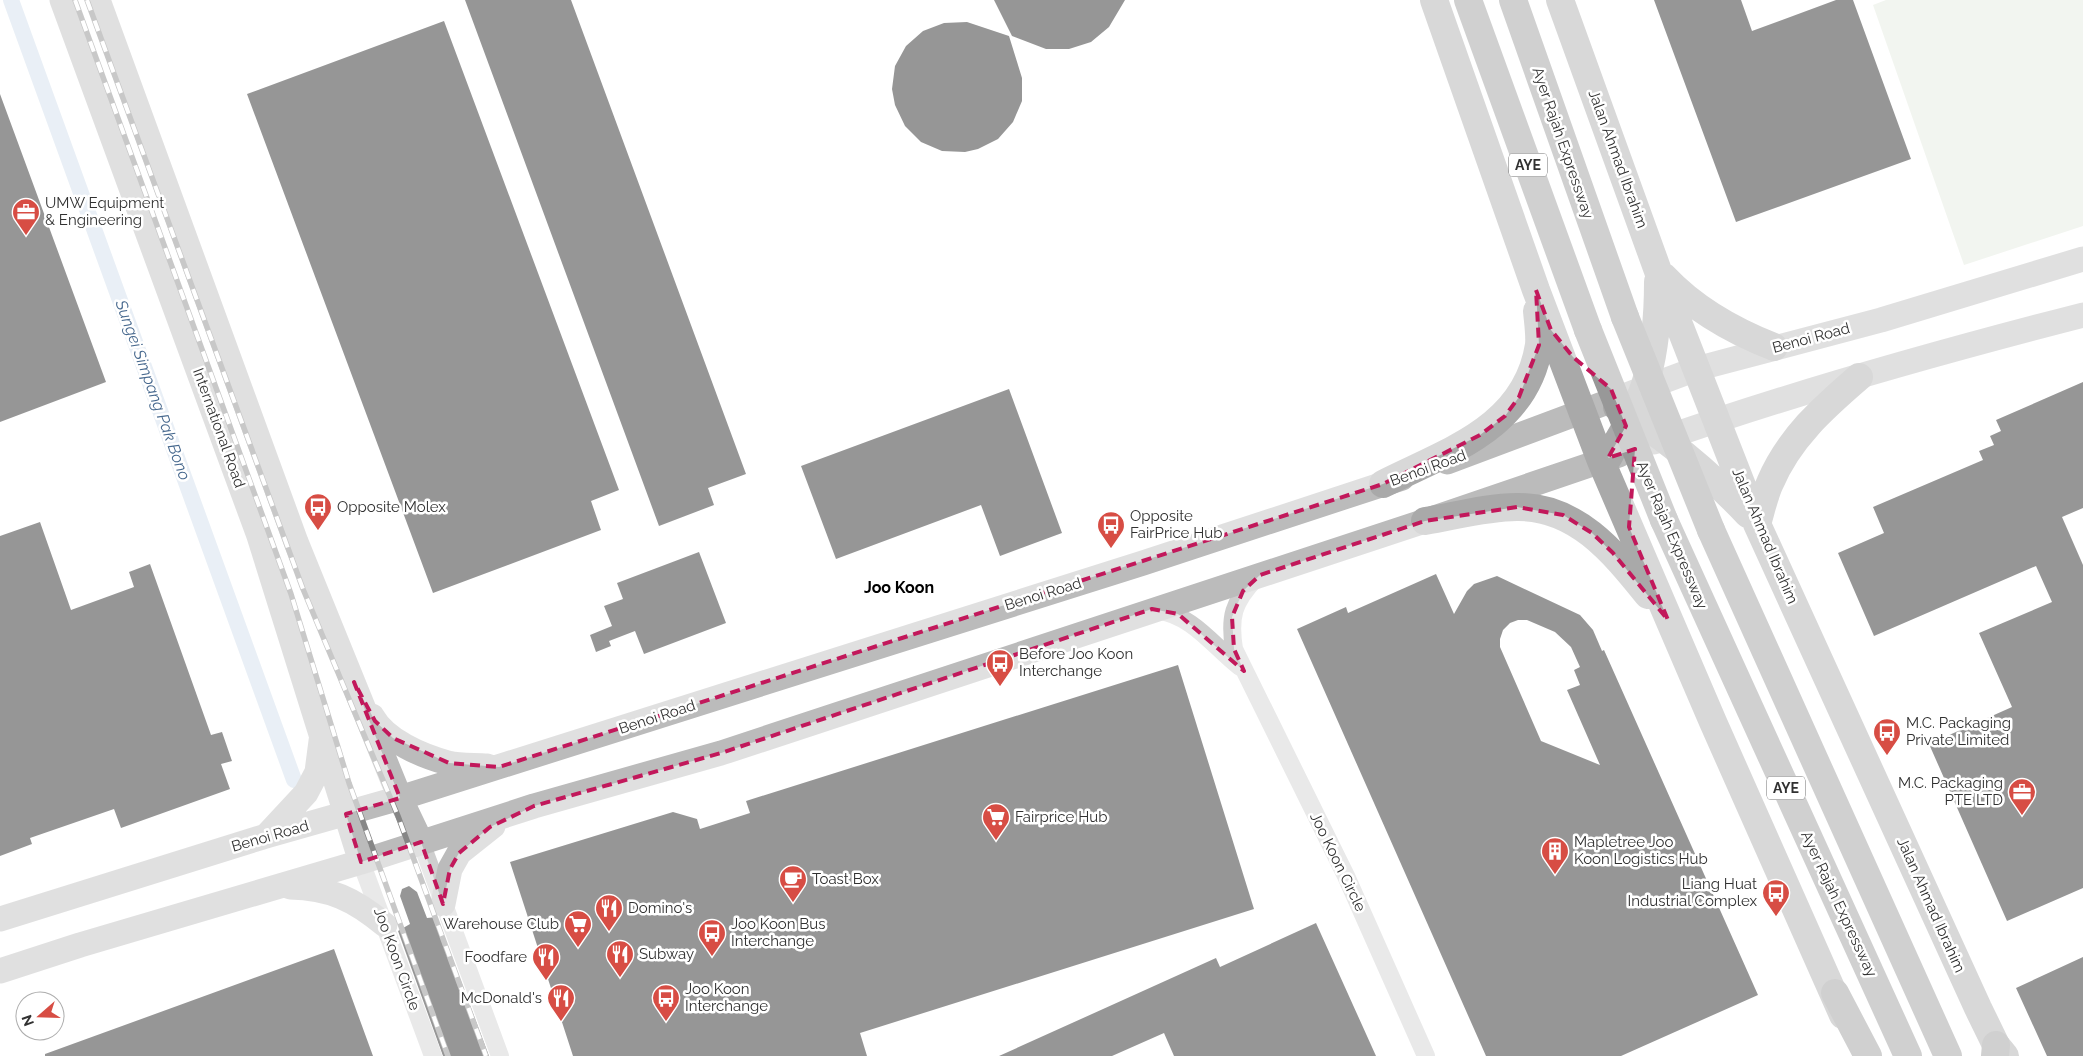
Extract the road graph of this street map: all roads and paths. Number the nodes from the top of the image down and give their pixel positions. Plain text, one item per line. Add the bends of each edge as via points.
1 (62, 0) edge
2 (98, 0) edge
3 (1434, 0) edge
4 (1468, 0) edge
5 (1513, 0) edge
6 (1560, 0) edge
7 (2083, 259) edge
8 (1658, 271) junction
9 (1536, 290) junction
10 (2083, 315) edge
11 (1552, 330) junction
12 (1774, 348) junction
13 (1696, 369) junction
14 (1859, 377) junction
15 (1636, 403) junction
16 (1583, 412) junction
17 (1715, 420) junction
18 (1674, 435) junction
19 (1635, 449) junction
20 (1604, 460) junction
21 (1383, 484) junction
22 (1425, 521) junction
23 (1758, 524) junction
24 (1628, 527) junction
25 (1260, 574) junction
26 (1152, 609) junction
27 (1668, 620) junction
28 (1244, 671) junction
29 (354, 682) junction
30 (321, 733) junction
31 (499, 767) junction
32 (400, 798) junction
33 (534, 806) junction
34 (346, 814) junction
35 (266, 836) junction
36 (421, 842) junction
37 (361, 862) junction
38 (279, 886) junction
39 (443, 904) junction
40 (0, 919) edge
41 (384, 925) junction
42 (0, 971) edge
43 (1835, 993) junction
44 (1998, 1052) edge
45 (433, 1056) edge
46 (500, 1056) edge
47 (1426, 1056) edge
48 (1859, 1056) edge
49 (1868, 1056) edge
50 (1908, 1056) edge
51 (1948, 1056) edge

1 - 30 main road, International Road via 259,536
2 - 29 main road via 296,542
3 - 9 main road
4 - 50 highway, Ayer Rajah Expressway / AYE, bridge via 1588,330 1664,520
5 - 51 highway, Ayer Rajah Expressway / AYE, bridge via 1625,317 1711,530
6 - 8 main road, Jalan Ahmad Ibrahim
7 - 12 main road, Benoi Road via 1881,320
8 - 12 main road via 1703,311 1743,335
8 - 13 main road, Jalan Ahmad Ibrahim
8 - 15 main road via 1656,331 1647,379
9 - 11 main road
9 - 21 main road via 1539,345 1530,375 1505,416 1480,435
10 - 14 main road
11 - 15 main road via 1573,357
11 - 16 main road
12 - 13 main road, Benoi Road
13 - 15 main road, Benoi Road
13 - 17 main road, Jalan Ahmad Ibrahim
14 - 17 main road
14 - 23 main road via 1816,414 1784,457 1769,484
15 - 16 main road, Benoi Road
15 - 18 main road
15 - 19 main road
15 - 20 main road
16 - 20 main road
16 - 21 main road, Benoi Road
17 - 18 main road
17 - 23 main road, Jalan Ahmad Ibrahim
18 - 19 main road
18 - 23 main road
19 - 20 main road
19 - 24 main road
20 - 22 main road
20 - 24 main road
21 - 31 main road, Benoi Road
22 - 25 main road
22 - 27 main road via 1517,507 1563,515 1592,533 1612,553
23 - 44 main road, Jalan Ahmad Ibrahim
24 - 27 main road
25 - 26 main road
25 - 28 street, Joo Koon Circle via 1243,591 1232,616 1234,649
26 - 28 street, Joo Koon Circle via 1178,614
26 - 33 main road via 721,753
27 - 43 main road
28 - 47 street, Joo Koon Circle via 1346,876
29 - 31 main road via 375,721 393,738 419,753 450,763
29 - 32 main road
30 - 34 main road, International Road
30 - 35 main road via 317,772 306,793
31 - 32 main road, Benoi Road
32 - 34 main road, Benoi Road
32 - 36 main road
33 - 36 main road
33 - 39 main road via 490,827 459,853 450,869
34 - 35 main road, Benoi Road
34 - 37 main road, International Road
35 - 40 main road, Benoi Road
36 - 37 main road
36 - 39 street
37 - 38 main road
37 - 41 street, Joo Koon Circle
38 - 41 main road via 339,894 364,908
38 - 42 main road
39 - 46 street
41 - 45 street, Joo Koon Circle
43 - 48 main road
43 - 49 highway

